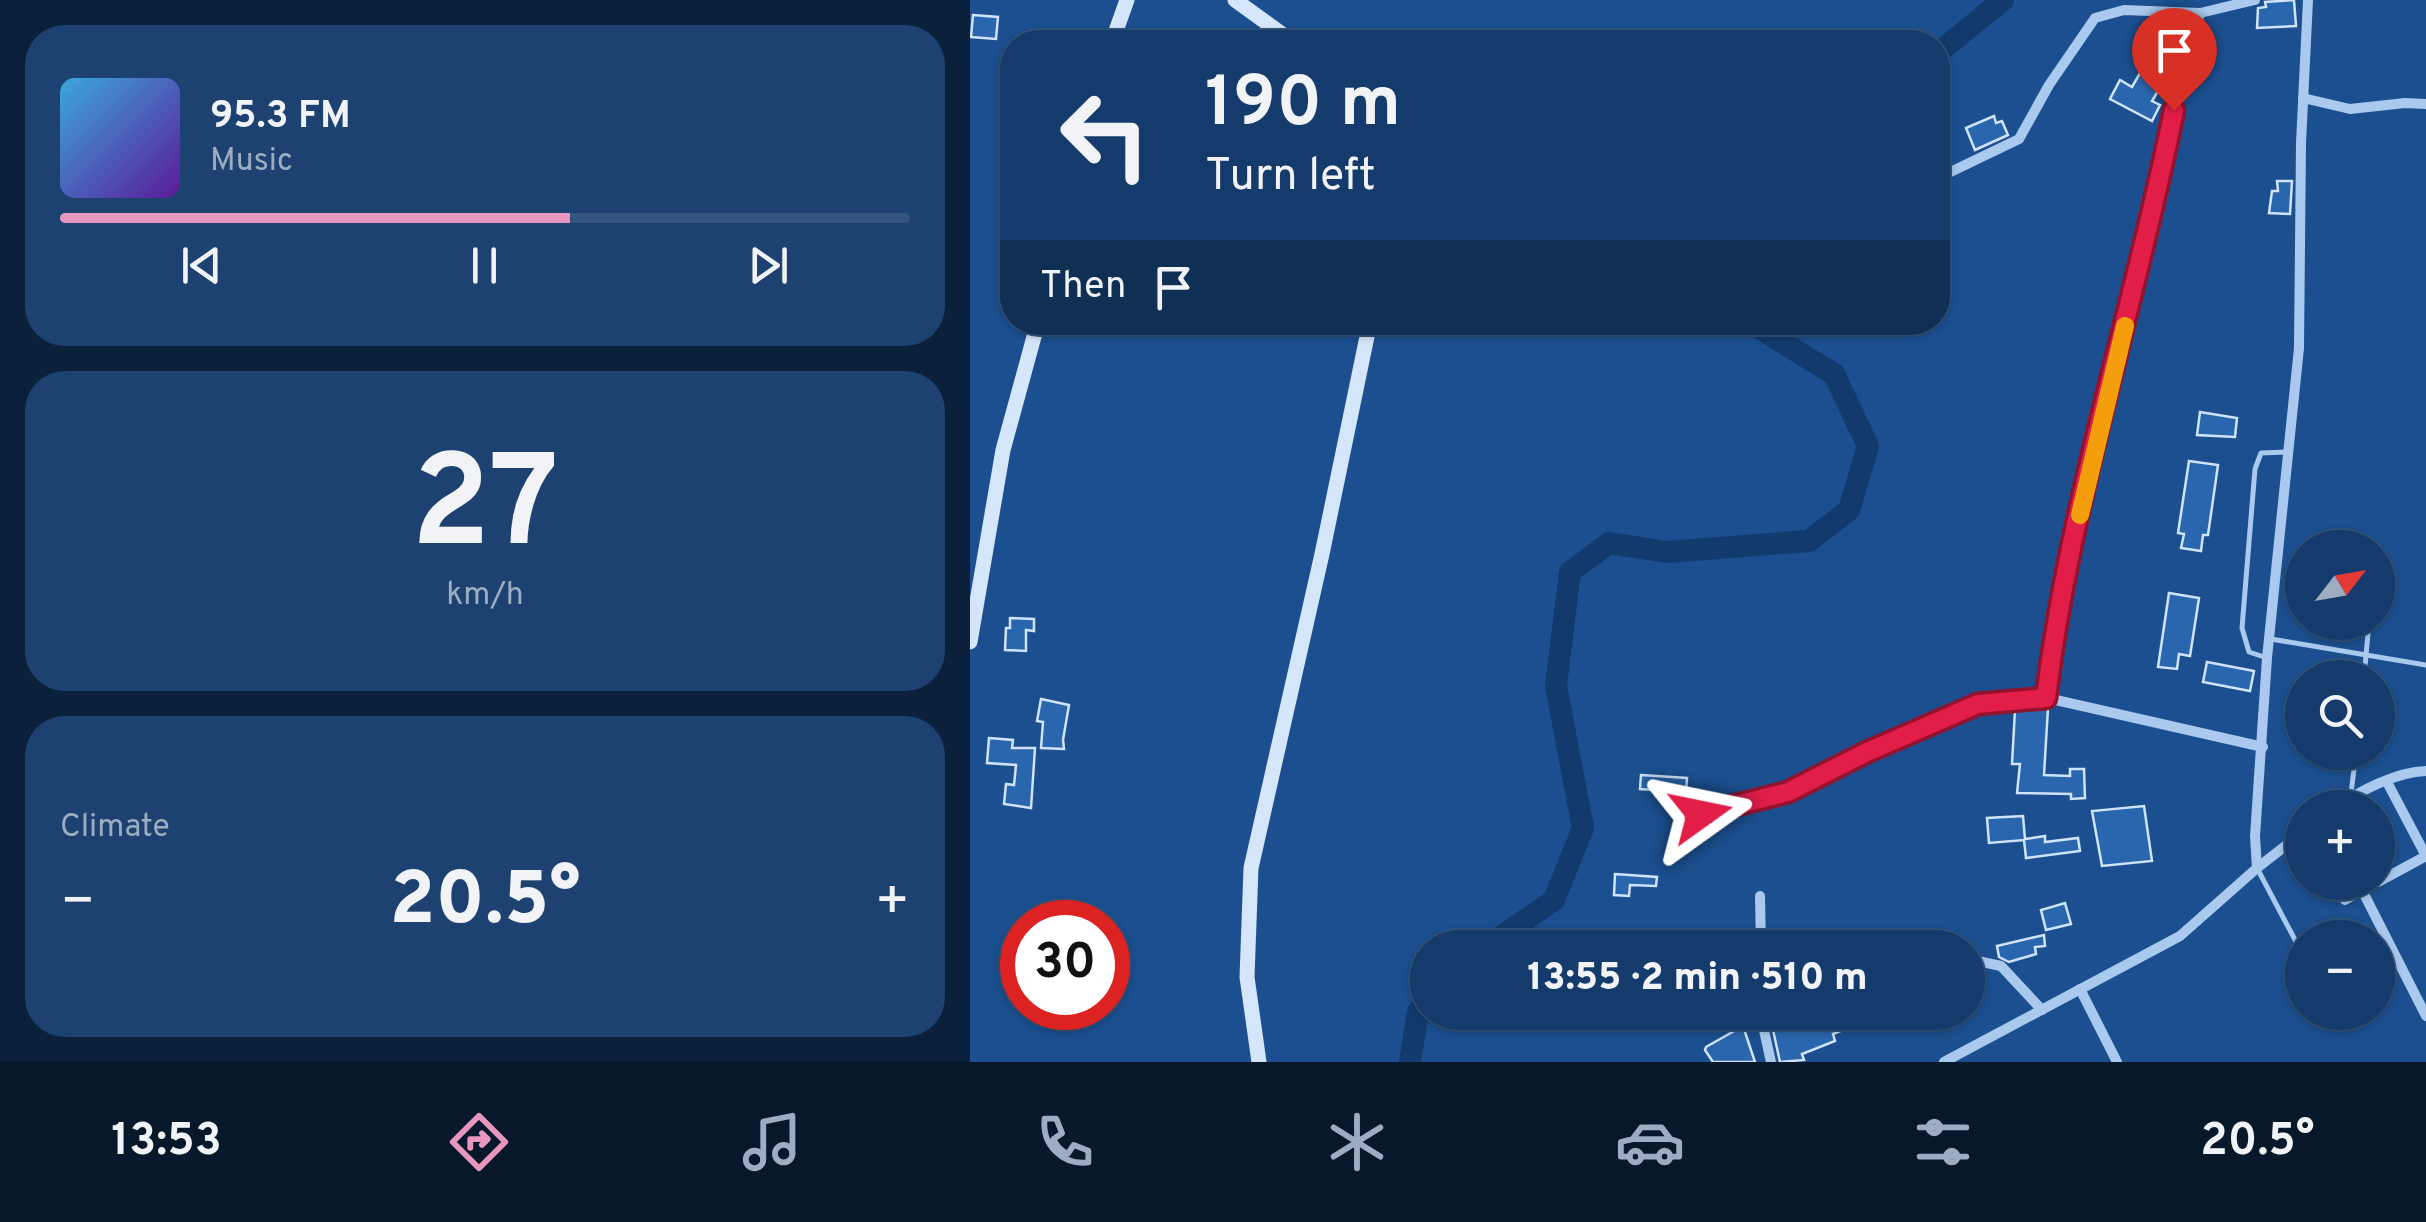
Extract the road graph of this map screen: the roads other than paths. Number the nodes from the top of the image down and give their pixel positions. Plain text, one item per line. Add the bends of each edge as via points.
1 (1127, 0) edge
2 (1235, 0) edge
3 (2255, 0) edge
4 (2308, 0) edge
5 (2200, 12) junction
6 (1116, 30) edge
7 (1276, 30) edge
8 (2304, 98) junction
9 (2426, 104) edge
10 (1950, 172) edge
11 (1035, 335) edge
12 (1367, 335) edge
13 (2288, 452) junction
14 (2269, 638) junction
15 (2367, 640) edge
16 (970, 642) edge
17 (2366, 653) junction
18 (2267, 658) junction
19 (2365, 660) edge
20 (2426, 665) edge
21 (2046, 698) junction
22 (2263, 747) junction
23 (2426, 771) edge
24 (2387, 782) junction
25 (2368, 790) edge
26 (2391, 790) edge
27 (2395, 797) edge
28 (1701, 814) dead end
29 (2285, 846) edge
30 (2257, 868) junction
31 (2395, 872) edge
32 (1760, 896) dead end
33 (2367, 900) edge
34 (2285, 921) edge
35 (1761, 930) edge
36 (1985, 963) edge
37 (2080, 989) junction
38 (2042, 1010) junction
39 (2426, 1016) edge
40 (1764, 1030) edge
41 (1259, 1062) edge
42 (1771, 1062) edge
43 (1944, 1062) edge
44 (2118, 1062) edge

1 - 6 main road
2 - 7 main road
3 - 5 street
4 - 8 street
5 - 10 street via 2124,10 2095,18 2019,139
5 - 21 street via 2099,427
8 - 9 street via 2350,109
8 - 13 street via 2299,348
11 - 16 main road via 1004,450
12 - 41 main road via 1251,868 1247,977
13 - 14 street
13 - 18 lane via 2261,452 2254,470 2242,628 2249,652
14 - 17 lane
14 - 18 street
15 - 17 lane
17 - 19 lane
17 - 20 lane
18 - 22 street
21 - 22 street
21 - 28 street via 1978,704 1788,792
22 - 30 street
23 - 24 street
24 - 25 street
24 - 26 street
27 - 31 street via 2426,856
29 - 30 street
30 - 34 lane
30 - 37 street via 2180,936
32 - 35 street
33 - 39 street
36 - 38 street via 2000,966
37 - 38 street
37 - 44 street
38 - 43 street
40 - 42 street

